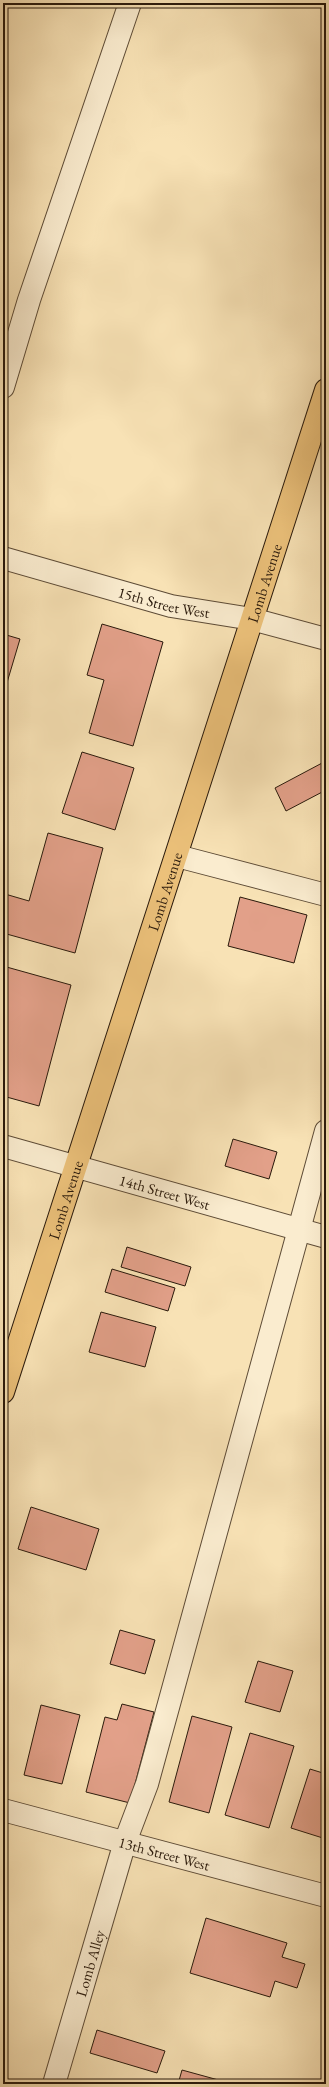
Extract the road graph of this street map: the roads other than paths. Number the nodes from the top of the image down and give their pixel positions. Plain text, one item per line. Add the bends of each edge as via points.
1 (130, 3) edge
2 (3, 386) edge
3 (326, 390) edge
4 (3, 558) edge
5 (252, 619) junction
6 (326, 639) edge
7 (177, 856) junction
8 (326, 895) edge
9 (326, 1131) edge
10 (3, 1146) edge
11 (76, 1167) junction
12 (299, 1230) junction
13 (326, 1236) edge
14 (3, 1392) edge
15 (3, 1810) edge
16 (125, 1842) junction
17 (326, 1896) edge
18 (54, 2084) edge

1 - 2 street via 29,300
3 - 5 main road, Lomb Avenue
4 - 5 street, 15th Street West via 171,606
5 - 6 street, 15th Street West
5 - 7 main road, Lomb Avenue
7 - 8 street
7 - 11 main road, Lomb Avenue
9 - 12 street, Lomb Alley
10 - 11 street, 14th Street West
11 - 12 street, 14th Street West
11 - 14 main road, Lomb Avenue
12 - 13 street, 14th Street West
12 - 16 street, Lomb Alley via 147,1784
15 - 16 street, 13th Street West
16 - 17 street, 13th Street West
16 - 18 street, Lomb Alley

